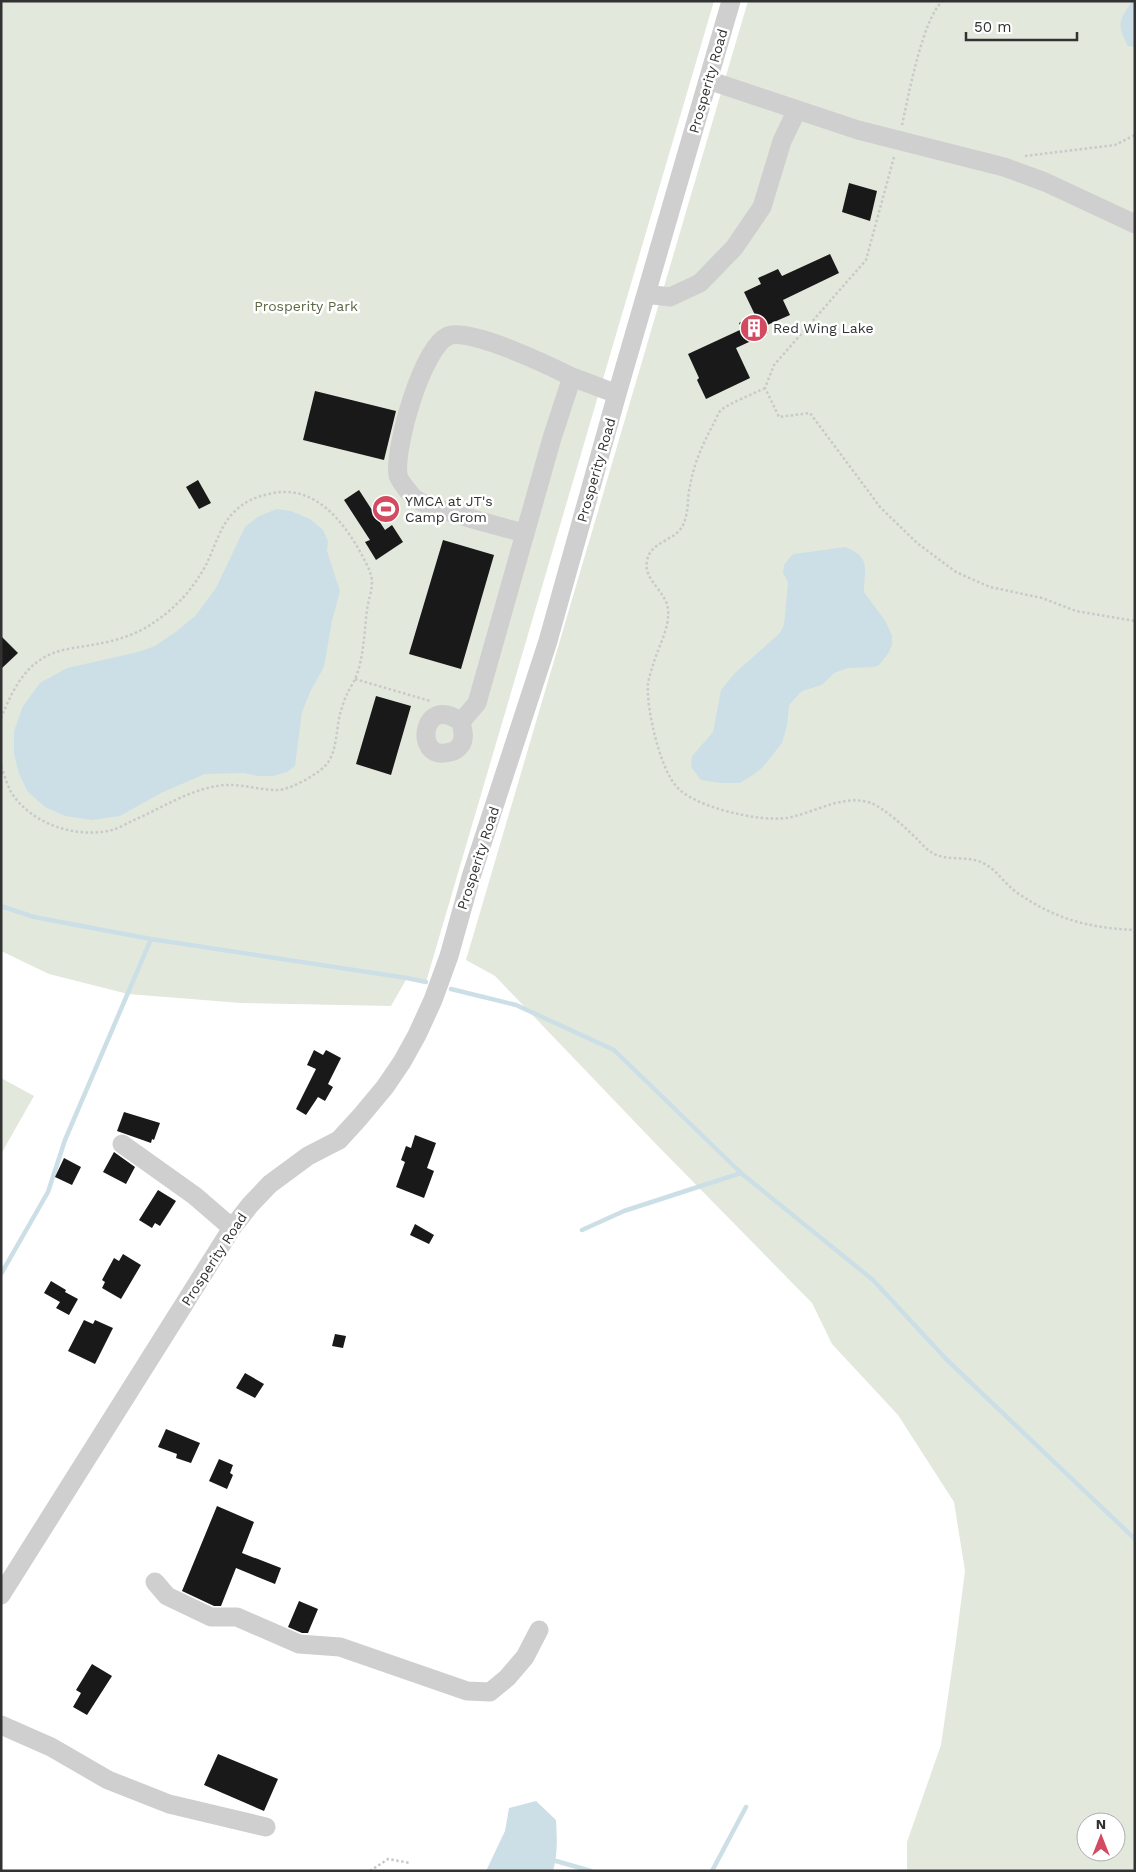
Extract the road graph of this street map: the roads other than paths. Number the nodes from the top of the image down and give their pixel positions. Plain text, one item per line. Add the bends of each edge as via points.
1 (731, 1) edge
2 (708, 80) junction
3 (797, 110) junction
4 (1135, 224) edge
5 (646, 294) junction
6 (572, 377) junction
7 (617, 394) junction
8 (524, 533) junction
9 (461, 722) junction
10 (122, 1144) dead end
11 (232, 1228) junction
12 (155, 1582) dead end
13 (1, 1595) edge
14 (540, 1630) dead end
15 (1, 1725) edge
16 (266, 1828) dead end

1 - 2 street, Prosperity Road
2 - 3 street
2 - 5 street, Prosperity Road
3 - 4 street via 858,130 1004,167 1045,182
3 - 5 street via 782,141 762,207 734,248 700,283 670,297
5 - 7 street, Prosperity Road
6 - 7 street
6 - 8 street
6 - 8 street via 517,351 472,336 449,336 436,346 418,382 402,437 398,476 409,492 414,499 446,511
7 - 11 street, Prosperity Road via 548,640 433,1000 402,1062 360,1117 339,1140 308,1156 270,1184
8 - 9 street via 477,703
9 - 9 street via 452,715 441,714 430,720 425,730 426,741 441,754 454,752 461,745 464,734
10 - 11 street via 196,1196
11 - 13 street, Prosperity Road
12 - 14 street via 167,1596 211,1617 237,1618 299,1644 340,1647 467,1691 490,1692 507,1678
15 - 16 street via 142,1794 169,1804

